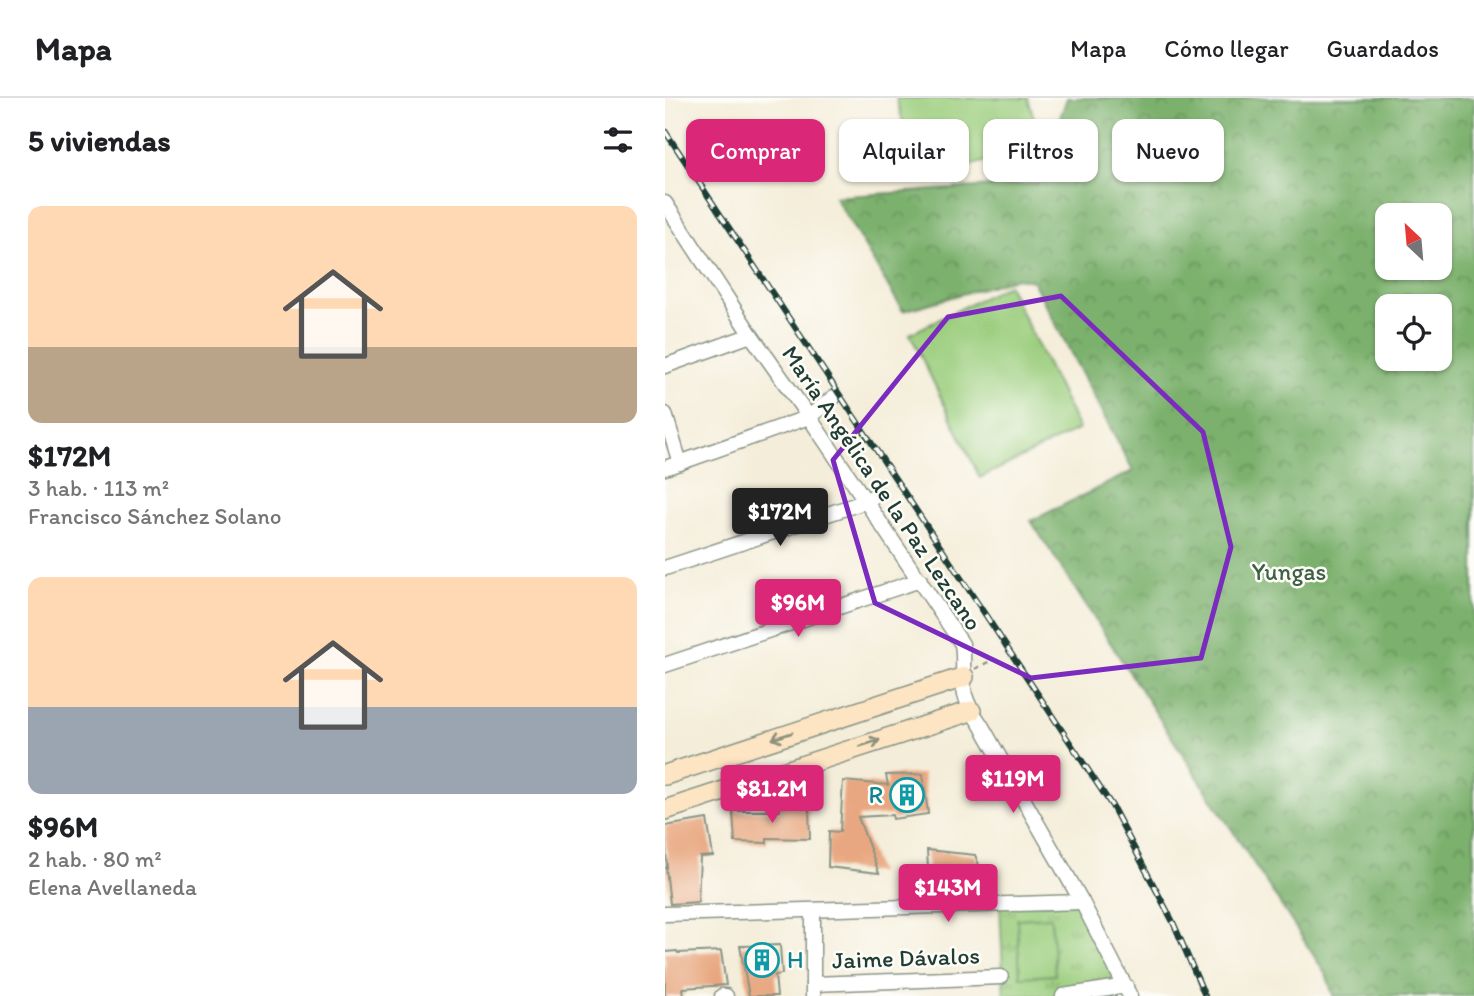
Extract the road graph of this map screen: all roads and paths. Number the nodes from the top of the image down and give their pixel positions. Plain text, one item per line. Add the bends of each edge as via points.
1 (665, 203) edge
2 (751, 335) junction
3 (665, 366) edge
4 (834, 397) dead end
5 (665, 414) edge
6 (809, 417) junction
7 (680, 463) junction
8 (665, 468) edge
9 (872, 498) junction
10 (665, 568) edge
11 (920, 580) junction
12 (665, 665) edge
13 (964, 677) junction
14 (971, 711) junction
15 (665, 775) edge
16 (665, 810) edge
17 (1082, 902) junction
18 (813, 911) junction
19 (665, 914) edge
20 (1001, 977) dead end
21 (813, 990) edge
22 (1128, 991) edge
23 (1063, 996) edge

1 - 2 street, María Angélica de la Paz Lezcano
2 - 3 street
2 - 6 street, María Angélica de la Paz Lezcano
4 - 6 street
5 - 7 street
6 - 7 street
6 - 9 street, María Angélica de la Paz Lezcano
7 - 8 street
9 - 10 street
9 - 11 street, María Angélica de la Paz Lezcano
11 - 12 street
11 - 13 street, María Angélica de la Paz Lezcano via 962,644
13 - 14 street, María Angélica de la Paz Lezcano
13 -> 15 street
16 -> 14 street
14 - 17 street, María Angélica de la Paz Lezcano
17 - 18 street
17 - 22 street, María Angélica de la Paz Lezcano
18 - 19 street
18 - 21 street
20 - 21 street, Jaime Dávalos
22 - 23 street

